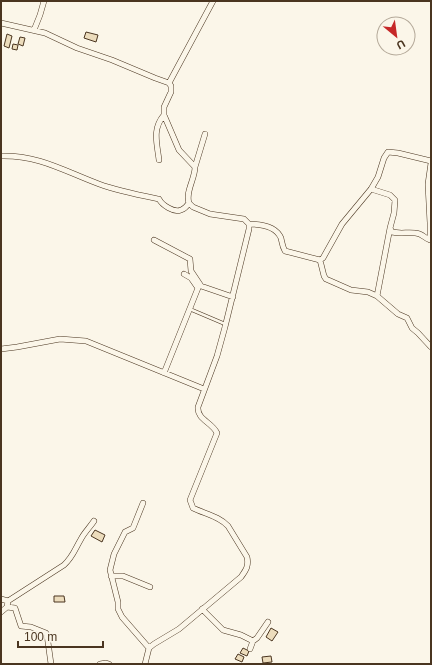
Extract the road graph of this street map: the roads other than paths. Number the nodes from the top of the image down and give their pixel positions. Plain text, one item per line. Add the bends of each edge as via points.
1 (44, 1) edge
2 (213, 1) edge
3 (1, 23) edge
4 (34, 30) junction
5 (169, 83) junction
6 (164, 115) junction
7 (205, 134) dead end
8 (1, 156) edge
9 (159, 160) dead end
10 (431, 162) edge
11 (195, 167) junction
12 (371, 189) junction
13 (189, 204) junction
14 (249, 224) junction
15 (390, 228) junction
16 (154, 240) dead end
17 (320, 260) junction
18 (184, 274) dead end
19 (377, 296) junction
20 (233, 297) junction
21 (192, 310) dead end
22 (225, 323) junction
23 (431, 347) edge
24 (1, 349) edge
25 (164, 373) junction
26 (204, 389) junction
27 (143, 503) dead end
28 (94, 521) dead end
29 (111, 576) junction
30 (150, 587) dead end
31 (1, 599) edge
32 (8, 601) junction
33 (7, 607) junction
34 (202, 609) junction
35 (1, 612) edge
36 (268, 622) dead end
37 (253, 641) junction
38 (149, 648) junction
39 (250, 649) dead end
40 (51, 664) edge
41 (100, 664) edge
42 (109, 664) edge
43 (146, 664) edge

1 - 4 street
2 - 5 street
3 - 4 street
4 - 5 street via 45,32 83,51
5 - 6 street via 171,92 164,107
6 - 9 street via 156,136
6 - 11 street via 179,150
7 - 11 street
8 - 13 street via 34,159 98,183 159,199 162,204 176,211
10 - 12 street via 388,152
10 - 15 street via 428,184 430,240 415,233 395,233
11 - 13 street
12 - 15 street via 390,195 395,200
12 - 17 street via 342,224
13 - 14 street via 210,214 244,219
14 - 17 street via 269,227 278,233 285,251
14 - 20 street
15 - 19 street
16 - 20 street via 190,259 191,271 201,286
17 - 19 street via 326,279 351,290
18 - 25 street via 191,278 198,288
19 - 23 street via 398,314 407,318 412,328
20 - 22 street
21 - 22 lane
22 - 26 street via 217,356
24 - 25 street via 60,338 81,340
25 - 26 street
26 - 34 street via 198,412 217,433 190,503 193,508 224,522 242,548 248,563 240,577
27 - 29 street via 134,526 126,530 114,554 110,565
28 - 32 street via 81,538 70,560
29 - 30 street via 123,576
29 - 38 street via 119,613
31 - 32 street
32 - 33 street
33 - 35 street
33 - 40 street via 15,608 21,626 46,633
34 - 37 street via 223,630
34 - 38 street via 179,629
36 - 37 street
37 - 39 street
38 - 43 street
41 - 42 street

